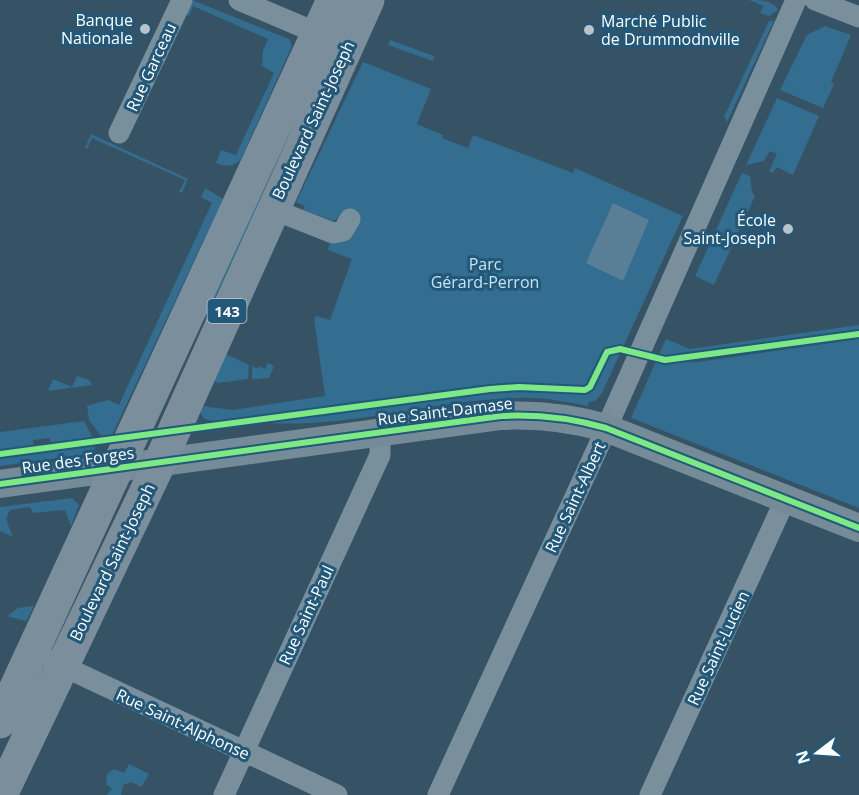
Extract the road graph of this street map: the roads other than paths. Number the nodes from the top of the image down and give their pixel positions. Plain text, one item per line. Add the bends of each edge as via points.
1 (183, 0) edge
2 (239, 0) edge
3 (333, 0) edge
4 (368, 0) edge
5 (796, 0) edge
6 (815, 0) edge
7 (859, 17) edge
8 (317, 33) junction
9 (346, 46) junction
10 (119, 134) dead end
11 (272, 209) junction
12 (350, 219) dead end
13 (606, 428) junction
14 (380, 433) junction
15 (160, 462) junction
16 (118, 468) junction
17 (0, 484) edge
18 (784, 500) junction
19 (859, 528) edge
20 (31, 650) junction
21 (62, 667) junction
22 (0, 722) edge
23 (244, 752) junction
24 (1, 795) edge
25 (224, 795) edge
26 (337, 795) edge
27 (438, 795) edge
28 (650, 795) edge

1 - 10 street, Rue Garceau
2 - 8 street
3 - 8 main road, Boulevard Saint-Joseph / 143
4 - 9 main road, Boulevard Saint-Joseph / 143
5 - 13 street, Rue Saint-Albert
6 - 7 street
8 - 9 street
8 - 16 main road, Boulevard Saint-Joseph / 143
9 - 11 main road, Boulevard Saint-Joseph / 143
11 - 12 street via 333,232 343,231
11 - 15 main road, Boulevard Saint-Joseph / 143
13 - 14 street, Rue Saint-Damase via 582,421 524,415
13 - 18 street, Rue Saint-Damase
13 - 27 street, Rue Saint-Albert
14 - 15 street, Rue Saint-Damase
14 - 23 street, Rue Saint-Paul via 380,454
15 - 16 street, Rue des Forges
15 - 21 main road, Boulevard Saint-Joseph / 143
16 - 17 street, Rue des Forges
16 - 20 main road, Boulevard Saint-Joseph / 143
18 - 19 street, Rue Saint-Damase
18 - 28 street, Rue Saint-Lucien
20 - 21 street, Rue Saint-Alphonse
20 - 22 main road, Boulevard Saint-Joseph / 143
21 - 23 street, Rue Saint-Alphonse
21 - 24 main road, Boulevard Saint-Joseph / 143
23 - 25 street, Rue Saint-Paul
23 - 26 street, Rue Saint-Alphonse

